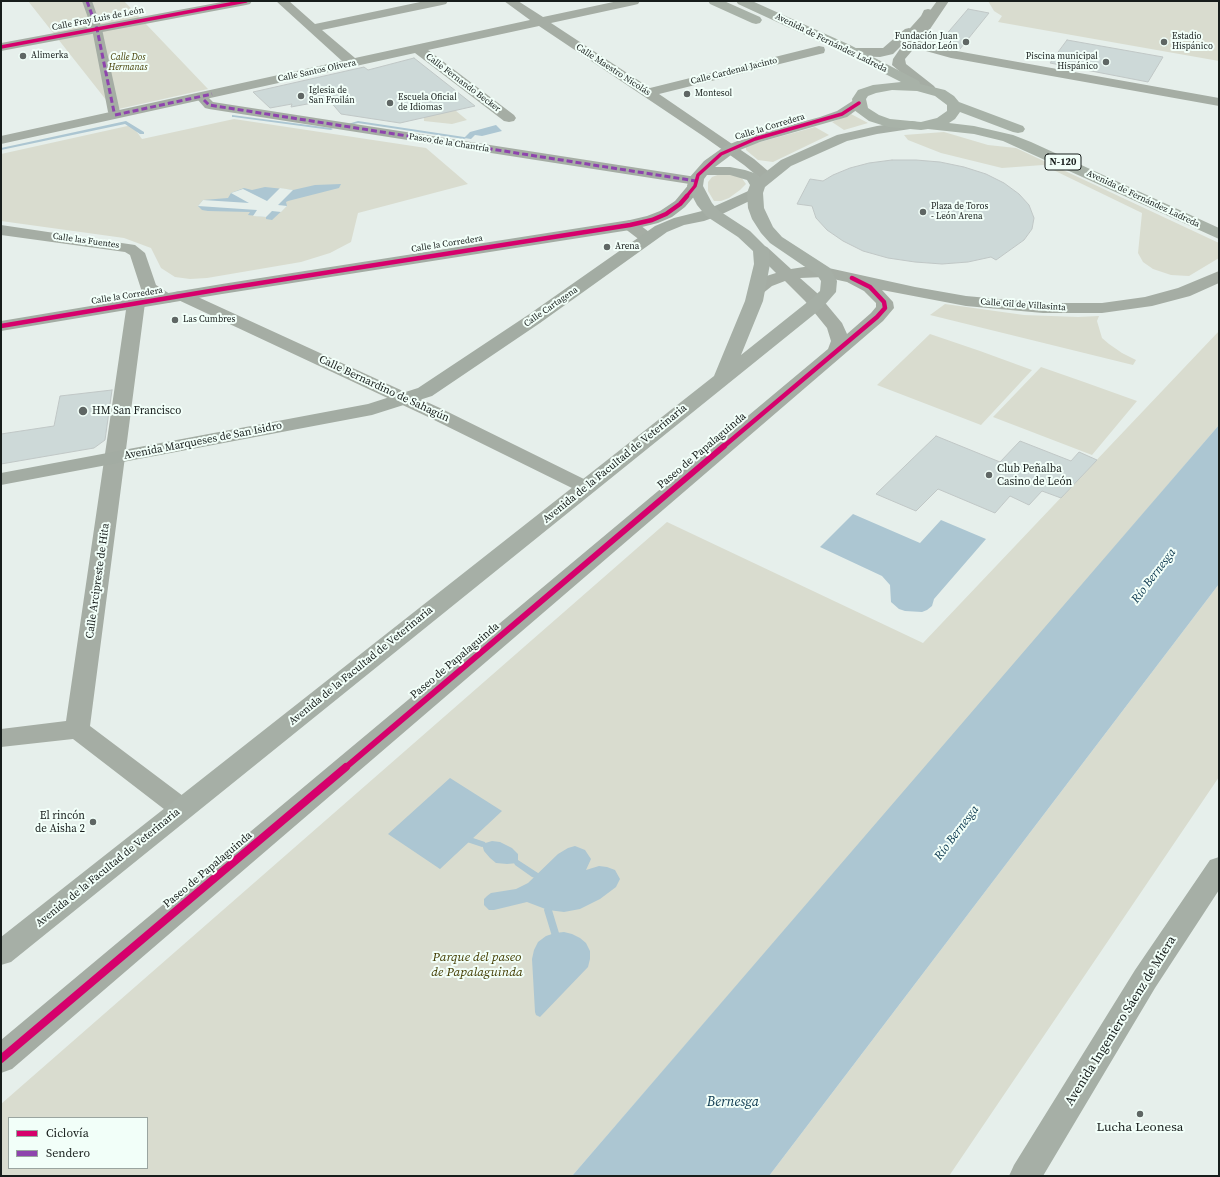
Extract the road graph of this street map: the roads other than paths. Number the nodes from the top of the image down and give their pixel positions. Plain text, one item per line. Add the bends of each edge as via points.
1 (87, 1) edge
2 (246, 1) edge
3 (282, 1) edge
4 (442, 1) edge
5 (510, 1) edge
6 (634, 1) edge
7 (714, 1) edge
8 (742, 1) edge
9 (942, 1) edge
10 (928, 13) junction
11 (540, 22) junction
12 (312, 28) junction
13 (98, 29) junction
14 (912, 43) junction
15 (1, 47) edge
16 (418, 49) junction
17 (853, 52) junction
18 (825, 53) joint
19 (352, 63) junction
20 (924, 88) junction
21 (648, 93) junction
22 (204, 100) dead end
23 (1219, 102) edge
24 (859, 103) junction
25 (954, 105) junction
26 (114, 112) dead end
27 (509, 118) dead end
28 (912, 125) junction
29 (930, 125) junction
30 (712, 136) junction
31 (754, 139) junction
32 (1, 140) edge
33 (730, 149) junction
34 (698, 180) junction
35 (760, 185) junction
36 (705, 215) junction
37 (1219, 220) edge
38 (630, 225) junction
39 (1, 230) edge
40 (1219, 234) edge
41 (647, 238) junction
42 (762, 250) junction
43 (824, 272) junction
44 (787, 275) junction
45 (1219, 276) edge
46 (852, 278) junction
47 (756, 290) junction
48 (173, 297) junction
49 (136, 303) junction
50 (816, 304) junction
51 (1, 326) edge
52 (836, 352) junction
53 (721, 379) junction
54 (403, 399) junction
55 (114, 458) junction
56 (1, 479) edge
57 (585, 487) junction
58 (77, 729) junction
59 (1, 738) edge
60 (182, 809) junction
61 (1219, 868) edge
62 (1, 953) edge
63 (1, 1059) edge
64 (1025, 1176) edge

1 - 13 street
2 - 13 street, Calle Fray Luis de León
3 - 12 street
4 - 12 street
5 - 11 street, Calle Maestro Nicolás
6 - 11 street, Calle Santos Olivera
7 - 18 highway, Avenida de Fernández Ladreda
8 - 17 highway, Avenida de Fernández Ladreda / N-120
9 - 10 street
9 - 14 street
10 - 14 street via 909,36
10 - 17 street via 888,51
11 - 16 street, Calle Santos Olivera
11 - 21 street, Calle Maestro Nicolás
12 - 19 street
13 - 15 street, Calle Fray Luis de León
13 - 26 street
14 - 20 street via 903,52 899,65
14 - 23 street via 951,54
16 - 19 street, Calle Santos Olivera
16 - 27 street, Calle Fernando Becker
17 - 20 highway, Avenida de Fernández Ladreda / N-120
18 - 21 street, Calle Cardenal Jacinto
19 - 32 street, Calle Santos Olivera
20 - 24 highway, N-120 via 867,84
20 - 25 highway, N-120 via 949,99
21 - 30 street, Calle Maestro Nicolás
22 - 34 street, Paseo de la Chantría via 216,106
24 - 28 highway, N-120 via 861,110 874,118 888,123
24 - 31 main road, Calle la Corredera via 842,114 825,120
25 - 29 highway, N-120 via 954,111 950,116
25 - 37 highway, Avenida de Fernández Ladreda / N-120 via 1024,131
28 - 29 highway, N-120
28 - 35 main road via 842,138 786,163
29 - 40 highway, Avenida de Fernández Ladreda / N-120 via 974,130 1008,138
30 - 31 street
30 - 33 street, Calle Maestro Nicolás
31 - 33 main road, Calle la Corredera
33 - 34 main road, Calle la Corredera
33 - 35 street, Calle Maestro Nicolás
34 - 35 main road via 730,171 752,177
34 - 36 main road
34 - 38 main road, Calle la Corredera via 680,204 666,214
35 - 36 main road, Calle Cartagena
35 - 43 main road via 756,208 767,230 776,240
36 - 41 main road, Calle Cartagena via 680,221
36 - 42 main road via 744,234
38 - 41 street
38 - 48 main road, Calle la Corredera
39 - 48 street, Calle las Fuentes via 129,248 137,253 148,288
41 - 54 main road, Calle Cartagena via 534,319 425,392
42 - 44 street
42 - 47 main road, Avenida de la Facultad de Veterinaria via 762,264
43 - 44 street
43 - 46 street, Calle Gil de Villasinta
43 - 50 main road, Avenida de la Facultad de Veterinaria via 829,281 828,292
44 - 47 street via 766,282
44 - 50 street
45 - 46 street, Calle Gil de Villasinta via 1184,292 1146,302 1072,309 966,301
46 - 52 street, Paseo de Papalaguinda via 870,287 884,302 885,308
47 - 53 main road, Avenida de la Facultad de Veterinaria via 754,301
48 - 49 main road, Calle la Corredera
48 - 54 street, Calle Bernardino de Sahagún
49 - 51 main road, Calle la Corredera
49 - 55 street, Calle Arcipreste de Hita
50 - 52 street via 836,327 840,341
50 - 53 main road, Avenida de la Facultad de Veterinaria
52 - 63 street, Paseo de Papalaguinda
53 - 57 main road, Avenida de la Facultad de Veterinaria
54 - 55 main road, Avenida Marqueses de San Isidro via 372,409
54 - 57 street, Calle Bernardino de Sahagún
55 - 56 main road, Avenida Marqueses de San Isidro
55 - 58 street, Calle Arcipreste de Hita
57 - 60 main road, Avenida de la Facultad de Veterinaria
58 - 59 street
58 - 60 street
60 - 62 main road, Avenida de la Facultad de Veterinaria
61 - 64 main road, Avenida Ingeniero Sáenz de Miera via 1146,979

